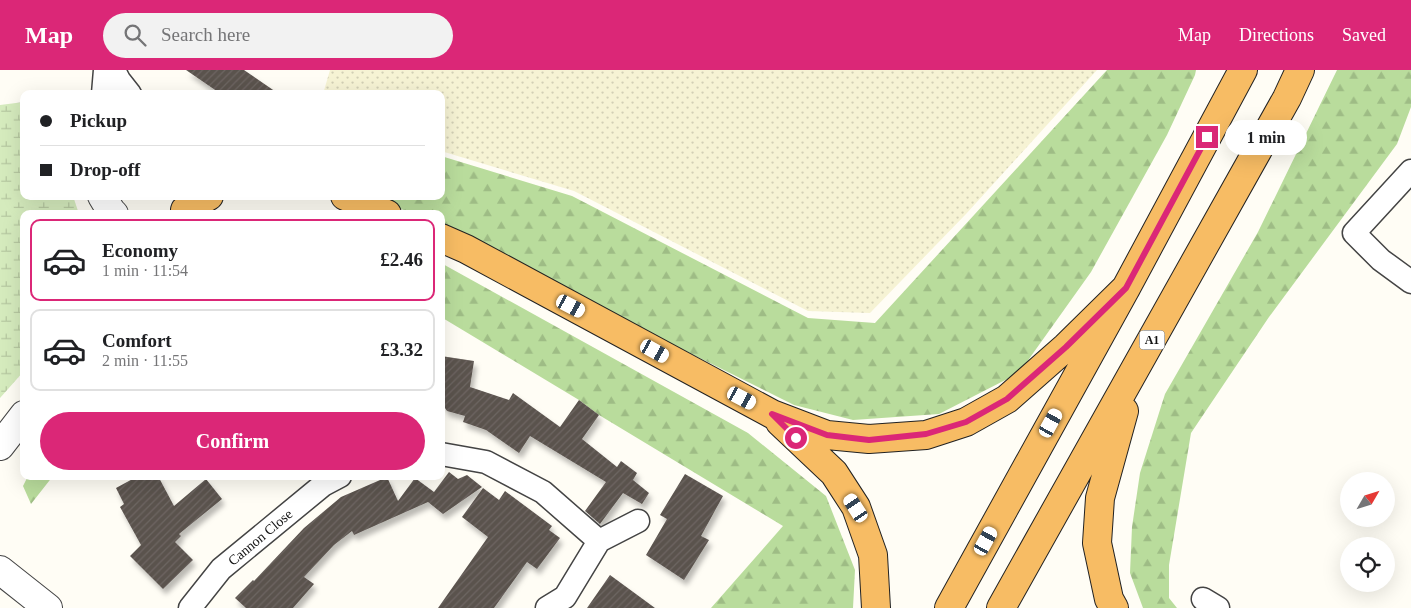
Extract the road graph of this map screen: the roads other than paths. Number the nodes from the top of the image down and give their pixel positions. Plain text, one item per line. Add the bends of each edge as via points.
1 (105, 70) edge
2 (114, 70) edge
3 (1243, 70) edge
4 (1300, 70) edge
5 (104, 90) edge
6 (127, 90) edge
7 (1411, 172) edge
8 (201, 200) edge
9 (354, 200) edge
10 (186, 207) edge
11 (378, 210) edge
12 (445, 240) edge
13 (1411, 282) edge
14 (1126, 288) junction
15 (1137, 367) junction
16 (772, 414) junction
17 (14, 423) edge
18 (0, 446) edge
19 (445, 455) edge
20 (332, 480) edge
21 (638, 521) dead end
22 (599, 541) junction
23 (0, 570) edge
24 (556, 602) edge
25 (48, 608) edge
26 (190, 608) edge
27 (876, 608) edge
28 (949, 608) edge
29 (1001, 608) edge
30 (1114, 608) edge

1 - 5 street
2 - 6 street
3 - 14 highway
4 - 15 highway, A1
7 - 13 street via 1354,233 1381,260
8 - 10 highway
9 - 11 highway
12 - 16 highway
14 - 16 highway via 1007,399 966,422 926,434 869,440 827,435
14 - 28 highway
15 - 29 highway, A1
15 - 30 highway, A1 via 1100,498 1097,543
16 - 27 highway via 834,473 856,508 873,555
17 - 18 street
19 - 22 street via 486,462 543,492
20 - 26 street, Cannon Close via 221,570
21 - 22 street
22 - 24 street
23 - 25 street

